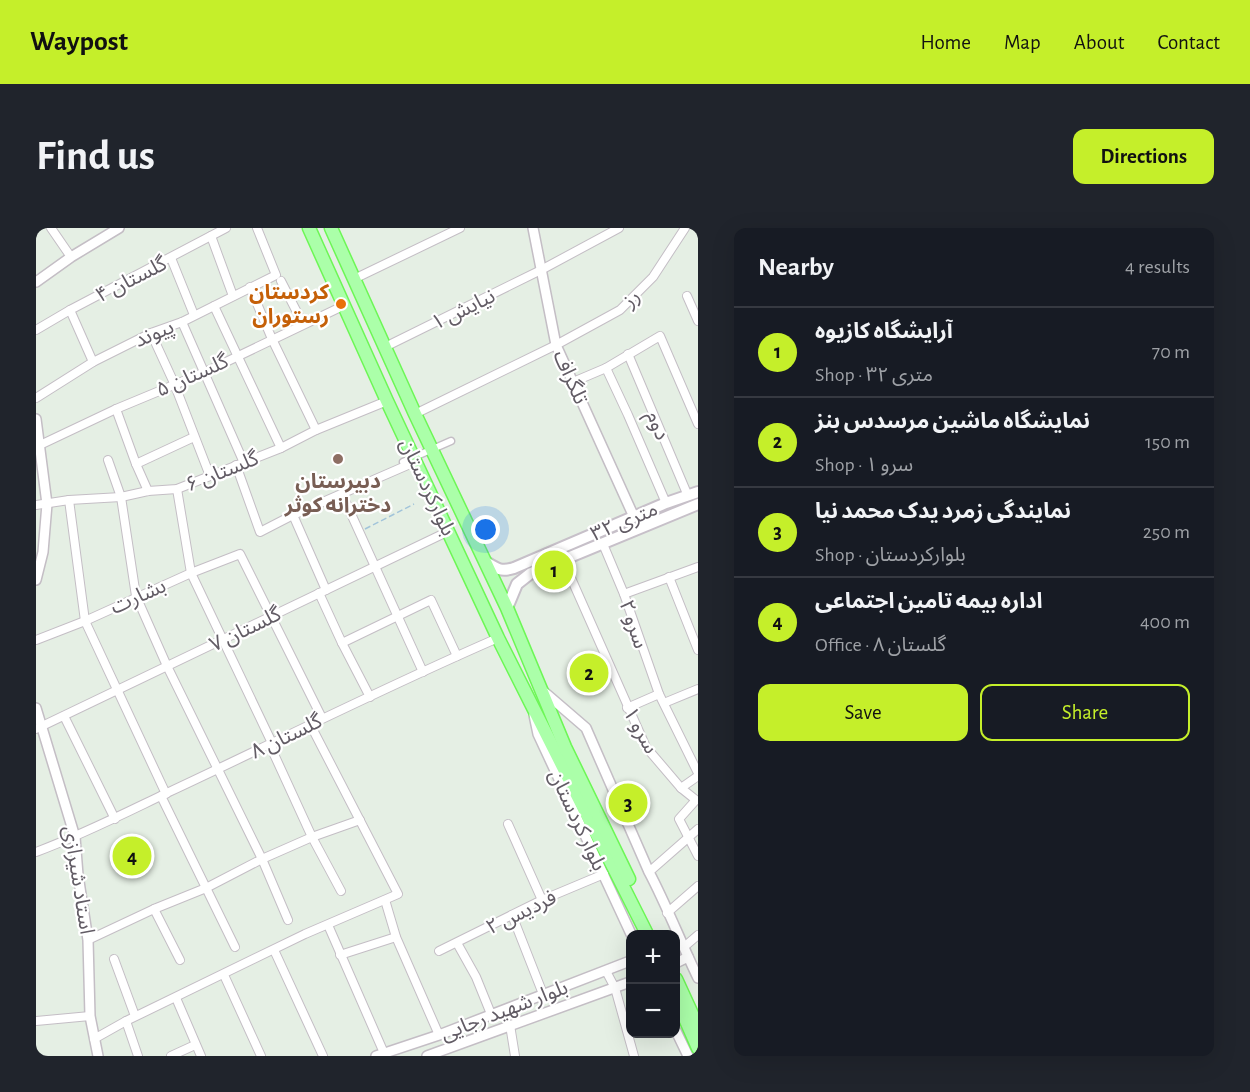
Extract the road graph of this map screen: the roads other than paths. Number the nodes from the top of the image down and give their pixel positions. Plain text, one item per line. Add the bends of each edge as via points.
1 (51, 228) edge
2 (119, 228) edge
3 (226, 228) edge
4 (257, 228) edge
5 (309, 228) edge
6 (331, 228) edge
7 (460, 228) edge
8 (533, 228) edge
9 (620, 228) edge
10 (685, 228) edge
11 (211, 236) junction
12 (71, 257) junction
13 (171, 258) junction
14 (541, 270) junction
15 (278, 278) junction
16 (354, 279) junction
17 (36, 282) edge
18 (250, 287) junction
19 (233, 296) junction
20 (687, 296) dead end
21 (345, 305) junction
22 (214, 306) junction
23 (70, 310) junction
24 (194, 315) junction
25 (698, 321) edge
26 (182, 322) junction
27 (303, 324) junction
28 (36, 330) edge
29 (151, 333) junction
30 (272, 339) junction
31 (556, 345) junction
32 (385, 347) junction
33 (628, 354) junction
34 (236, 356) junction
35 (93, 362) junction
36 (205, 372) junction
37 (607, 372) junction
38 (573, 382) junction
39 (174, 383) junction
40 (36, 398) edge
41 (387, 401) junction
42 (116, 409) junction
43 (416, 414) junction
44 (36, 420) edge
45 (698, 424) edge
46 (316, 430) junction
47 (194, 437) junction
48 (451, 441) dead end
49 (40, 445) junction
50 (281, 448) junction
51 (432, 449) junction
52 (108, 460) dead end
53 (411, 460) junction
54 (136, 464) junction
55 (240, 464) junction
56 (210, 476) junction
57 (177, 489) junction
58 (148, 491) junction
59 (342, 494) junction
60 (693, 494) edge
61 (121, 497) junction
62 (69, 500) junction
63 (666, 503) junction
64 (47, 504) junction
65 (698, 504) edge
66 (36, 505) edge
67 (293, 515) junction
68 (634, 517) junction
69 (449, 531) junction
70 (603, 544) junction
71 (563, 560) junction
72 (486, 562) junction
73 (375, 567) junction
74 (698, 567) edge
75 (191, 573) junction
76 (669, 577) junction
77 (36, 580) edge
78 (323, 592) junction
79 (624, 594) junction
80 (136, 596) junction
81 (507, 608) junction
82 (397, 616) junction
83 (271, 617) junction
84 (85, 621) junction
85 (498, 638) junction
86 (223, 639) junction
87 (36, 640) edge
88 (342, 643) junction
89 (698, 650) edge
90 (457, 656) junction
91 (167, 666) junction
92 (423, 672) junction
93 (540, 689) junction
94 (698, 689) edge
95 (117, 690) junction
96 (659, 694) junction
97 (370, 697) junction
98 (531, 704) junction
99 (664, 704) junction
100 (36, 708) edge
101 (627, 708) junction
102 (64, 716) junction
103 (322, 718) junction
104 (310, 724) junction
105 (39, 728) edge
106 (272, 743) junction
107 (218, 771) junction
108 (698, 775) edge
109 (681, 788) junction
110 (164, 795) junction
111 (115, 819) junction
112 (360, 820) junction
113 (508, 824) dead end
114 (698, 829) edge
115 (75, 837) junction
116 (312, 837) junction
117 (687, 837) junction
118 (36, 852) edge
119 (698, 856) edge
120 (262, 859) junction
121 (649, 872) junction
122 (604, 874) junction
123 (698, 886) edge
124 (206, 888) junction
125 (341, 891) dead end
126 (385, 900) junction
127 (542, 900) junction
128 (154, 909) junction
129 (667, 913) junction
130 (512, 915) junction
131 (288, 920) dead end
132 (328, 925) junction
133 (629, 930) edge
134 (645, 930) edge
135 (653, 930) edge
136 (673, 930) edge
137 (698, 935) edge
138 (396, 937) junction
139 (88, 940) junction
140 (457, 943) junction
141 (235, 947) dead end
142 (680, 948) edge
143 (274, 950) junction
144 (439, 951) dead end
145 (340, 955) junction
146 (688, 957) junction
147 (114, 959) dead end
148 (180, 960) dead end
149 (680, 961) edge
150 (626, 962) edge
151 (606, 970) junction
152 (224, 975) junction
153 (698, 978) edge
154 (626, 984) edge
155 (677, 984) edge
156 (615, 988) junction
157 (543, 994) junction
158 (176, 998) junction
159 (680, 1005) edge
160 (491, 1014) junction
161 (90, 1016) junction
162 (135, 1017) junction
163 (126, 1020) junction
164 (36, 1021) edge
165 (692, 1021) edge
166 (510, 1025) junction
167 (439, 1035) junction
168 (679, 1038) edge
169 (94, 1039) junction
170 (195, 1045) junction
171 (698, 1048) edge
172 (447, 1053) edge
173 (380, 1054) edge
174 (98, 1056) edge
175 (138, 1056) edge
176 (171, 1056) edge
177 (201, 1056) edge
178 (261, 1056) edge
179 (323, 1056) edge
180 (426, 1056) edge
181 (515, 1056) edge
182 (632, 1056) edge
183 (688, 1056) edge

1 - 12 street
2 - 12 street
3 - 11 street, گلستان ۴
4 - 15 street
5 - 21 main road, بلوارکردستان
6 - 16 main road, بلوارکردستان
7 - 16 street
8 - 14 street, تلگراف
9 - 14 street, نیایش ۱
10 - 31 street, رز via 652,277 620,310
11 - 13 street, گلستان ۴
11 - 19 street
12 - 17 street
13 - 23 street, گلستان ۴
13 - 24 street
14 - 31 street, تلگراف
14 - 32 street, نیایش ۱
15 - 18 street, پیوند
15 - 27 street
16 - 32 main road, بلوارکردستان
18 - 19 street, پیوند
18 - 30 street
19 - 22 street, پیوند
20 - 25 street
21 - 27 street, گلستان ۵
21 - 41 main road, بلوارکردستان
22 - 24 street, پیوند
22 - 34 street
23 - 28 street, گلستان ۴
23 - 35 street
24 - 26 street, پیوند
26 - 29 street, پیوند
26 - 36 street
27 - 30 street, گلستان ۵
29 - 35 street, پیوند
29 - 39 street
30 - 34 street, گلستان ۵
30 - 46 street
31 - 38 street, تلگراف
31 - 43 street, رز
32 - 43 main road, بلوارکردستان
33 - 37 street
33 - 45 street via 660,336
33 - 60 street, دوم
34 - 36 street, گلستان ۵
34 - 50 street
35 - 40 street, پیوند
36 - 39 street, گلستان ۵
36 - 55 street
37 - 38 street
37 - 63 street
38 - 68 street, تلگراف
39 - 42 street, گلستان ۵
39 - 47 street
41 - 46 street, گلستان ۶
41 - 53 main road, بلوارکردستان
42 - 49 street, گلستان ۵
42 - 54 street
43 - 51 main road, بلوارکردستان
44 - 49 street
46 - 50 street, گلستان ۶
47 - 54 street
47 - 56 street
48 - 51 street
49 - 64 street
50 - 55 street, گلستان ۶
51 - 53 street
51 - 72 main road, بلوارکردستان
52 - 61 street
53 - 59 street
53 - 69 main road, بلوارکردستان
54 - 58 street
55 - 56 street, گلستان ۶
55 - 67 street via 260,532
56 - 57 street, گلستان ۶
57 - 58 street, گلستان ۶
57 - 75 street
58 - 61 street, گلستان ۶
59 - 67 street
59 - 73 street
60 - 63 main road, ۳۲ متری
61 - 62 street, گلستان ۶
61 - 80 street
62 - 64 street, گلستان ۶
62 - 84 street
63 - 68 main road, ۳۲ متری
64 - 66 street, گلستان ۶
64 - 77 street
65 - 70 main road, ۳۲ متری
67 - 78 street
68 - 72 main road, ۳۲ متری via 514,568 498,570
69 - 73 street, گلستان ۷
69 - 85 main road, بلوارکردستان
70 - 71 main road, ۳۲ متری
70 - 79 street, سرو ۲
71 - 81 main road, ۳۲ متری via 531,573 517,584
71 - 101 street, سرو ۱
72 - 81 main road, بلوارکردستان
73 - 78 street, گلستان ۷
73 - 82 street
74 - 76 street
75 - 80 street, بشارت
75 - 83 street, بشارت via 240,554
75 - 86 street
76 - 79 street
76 - 89 street
78 - 83 street, گلستان ۷
78 - 88 street
79 - 96 street, سرو ۲
80 - 84 street, بشارت
80 - 91 street
81 - 93 main road, بلوارکردستان
82 - 88 street
82 - 90 street via 431,600
82 - 92 street
83 - 86 street, گلستان ۷
83 - 103 street
84 - 87 street, بشارت
84 - 95 street
85 - 90 street, گلستان ۸
85 - 98 main road, بلوارکردستان
86 - 91 street, گلستان ۷
86 - 106 street
88 - 97 street
90 - 92 street, گلستان ۸
91 - 95 street, گلستان ۷
91 - 107 street
92 - 97 street, گلستان ۸
93 - 121 street, بلوارکردستان via 586,728
93 - 135 main road, بلوارکردستان
94 - 99 street
95 - 102 street, گلستان ۷
95 - 110 street
96 - 99 street, سرو ۲
96 - 101 street
97 - 103 street, گلستان ۸
98 - 122 street, بلوار کردستان via 538,734
98 - 134 main road, بلوارکردستان
99 - 108 street, سرو ۲
100 - 105 street, استاد شیرازی
101 - 109 street, سرو ۱ via 646,747
102 - 105 street, گلستان ۷
102 - 111 street
103 - 104 street, گلستان ۸
104 - 106 street, گلستان ۸
104 - 112 street
105 - 115 street, استاد شیرازی
106 - 107 street, گلستان ۸
106 - 116 street
107 - 110 street, گلستان ۸
107 - 120 street
108 - 109 street
109 - 117 street, سرو ۱ via 696,800 679,819
110 - 111 street, گلستان ۸
110 - 124 street
111 - 115 street, گلستان ۸
112 - 116 street
112 - 126 street via 398,894
113 - 127 street
114 - 117 street
115 - 118 street, گلستان ۸
115 - 139 street, استاد شیرازی
116 - 120 street
116 - 125 street
117 - 119 street
117 - 121 street
120 - 124 street
120 - 131 street
121 - 129 street, بلوارکردستان
122 - 127 street, فردیس ۲
122 - 133 street, بلوار کردستان
123 - 129 street
124 - 128 street
124 - 141 street
126 - 132 street
126 - 138 street
127 - 130 street, فردیس ۲
128 - 139 street
128 - 148 street
129 - 136 street, بلوارکردستان
130 - 140 street, فردیس ۲
130 - 157 street
132 - 143 street
132 - 145 street
137 - 142 street
138 - 145 street
138 - 167 street
139 - 161 street, استاد شیرازی
140 - 144 street, فردیس ۲
140 - 160 street
142 - 146 street, بلوارکردستان
143 - 152 street
143 - 179 street
145 - 173 street
146 - 149 street
146 - 153 street, بلوارکردستان
147 - 162 street
150 - 151 street, بلوار شهید رجایی
151 - 156 street
151 - 157 street, بلوار شهید رجایی
152 - 158 street
152 - 178 street
154 - 156 street, بلوار شهید رجایی
155 - 165 main road
156 - 166 street, بلوار شهید رجایی
156 - 182 street
157 - 160 street, بلوار شهید رجایی
158 - 162 street
158 - 170 street
159 - 165 main road
160 - 167 street, بلوار شهید رجایی
161 - 164 street
161 - 169 street, استاد شیرازی
162 - 163 street
163 - 169 street
163 - 175 street
165 - 171 main road
166 - 172 street, بلوار شهید رجایی
166 - 181 street
167 - 173 street, بلوار شهید رجایی
168 - 183 street
169 - 174 street, استاد شیرازی
170 - 176 street
170 - 177 street
172 - 180 street, بلوار شهید رجایی

